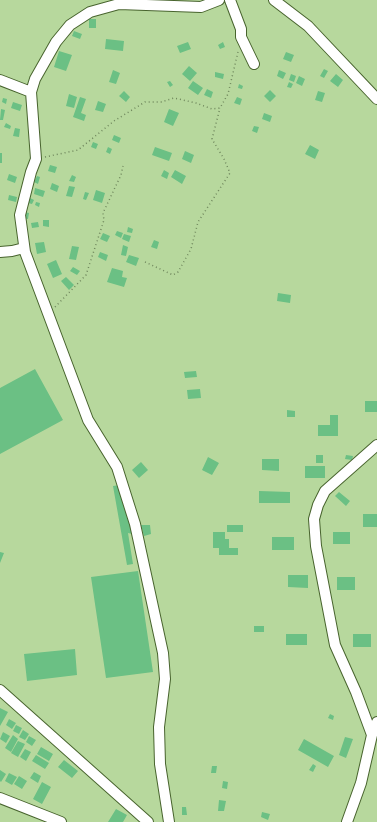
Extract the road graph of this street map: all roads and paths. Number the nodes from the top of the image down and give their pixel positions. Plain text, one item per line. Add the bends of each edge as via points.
1 (219, 0) edge
2 (230, 0) edge
3 (274, 0) edge
4 (238, 52) dead end
5 (254, 64) dead end
6 (0, 80) edge
7 (32, 92) junction
8 (377, 99) edge
9 (220, 108) junction
10 (36, 159) junction
11 (122, 166) dead end
12 (24, 248) junction
13 (0, 252) edge
14 (145, 262) dead end
15 (48, 314) junction
16 (377, 445) edge
17 (0, 690) edge
18 (377, 722) edge
19 (372, 736) junction
20 (0, 798) edge
21 (61, 822) edge
22 (148, 822) edge
23 (169, 822) edge
24 (347, 822) edge

1 - 7 street via 201,7 119,4 90,12 70,26 56,42 35,79
2 - 5 street via 242,38
3 - 8 street via 308,26
4 - 9 path via 228,94
6 - 7 street
7 - 10 street
9 - 10 path via 212,109 174,98 161,102 145,102 78,150
9 - 14 path via 212,139 230,173 198,222 191,249 178,272 173,275
10 - 12 street via 30,172 20,215
11 - 15 path via 121,175 103,213 104,220 86,275
12 - 13 street
12 - 15 street
15 - 23 street via 88,420 117,467 135,524 163,653 165,679 159,727 160,764
16 - 19 street via 325,491 314,518 316,546 335,645
17 - 22 street
18 - 19 street
19 - 24 street via 361,783
20 - 21 street

